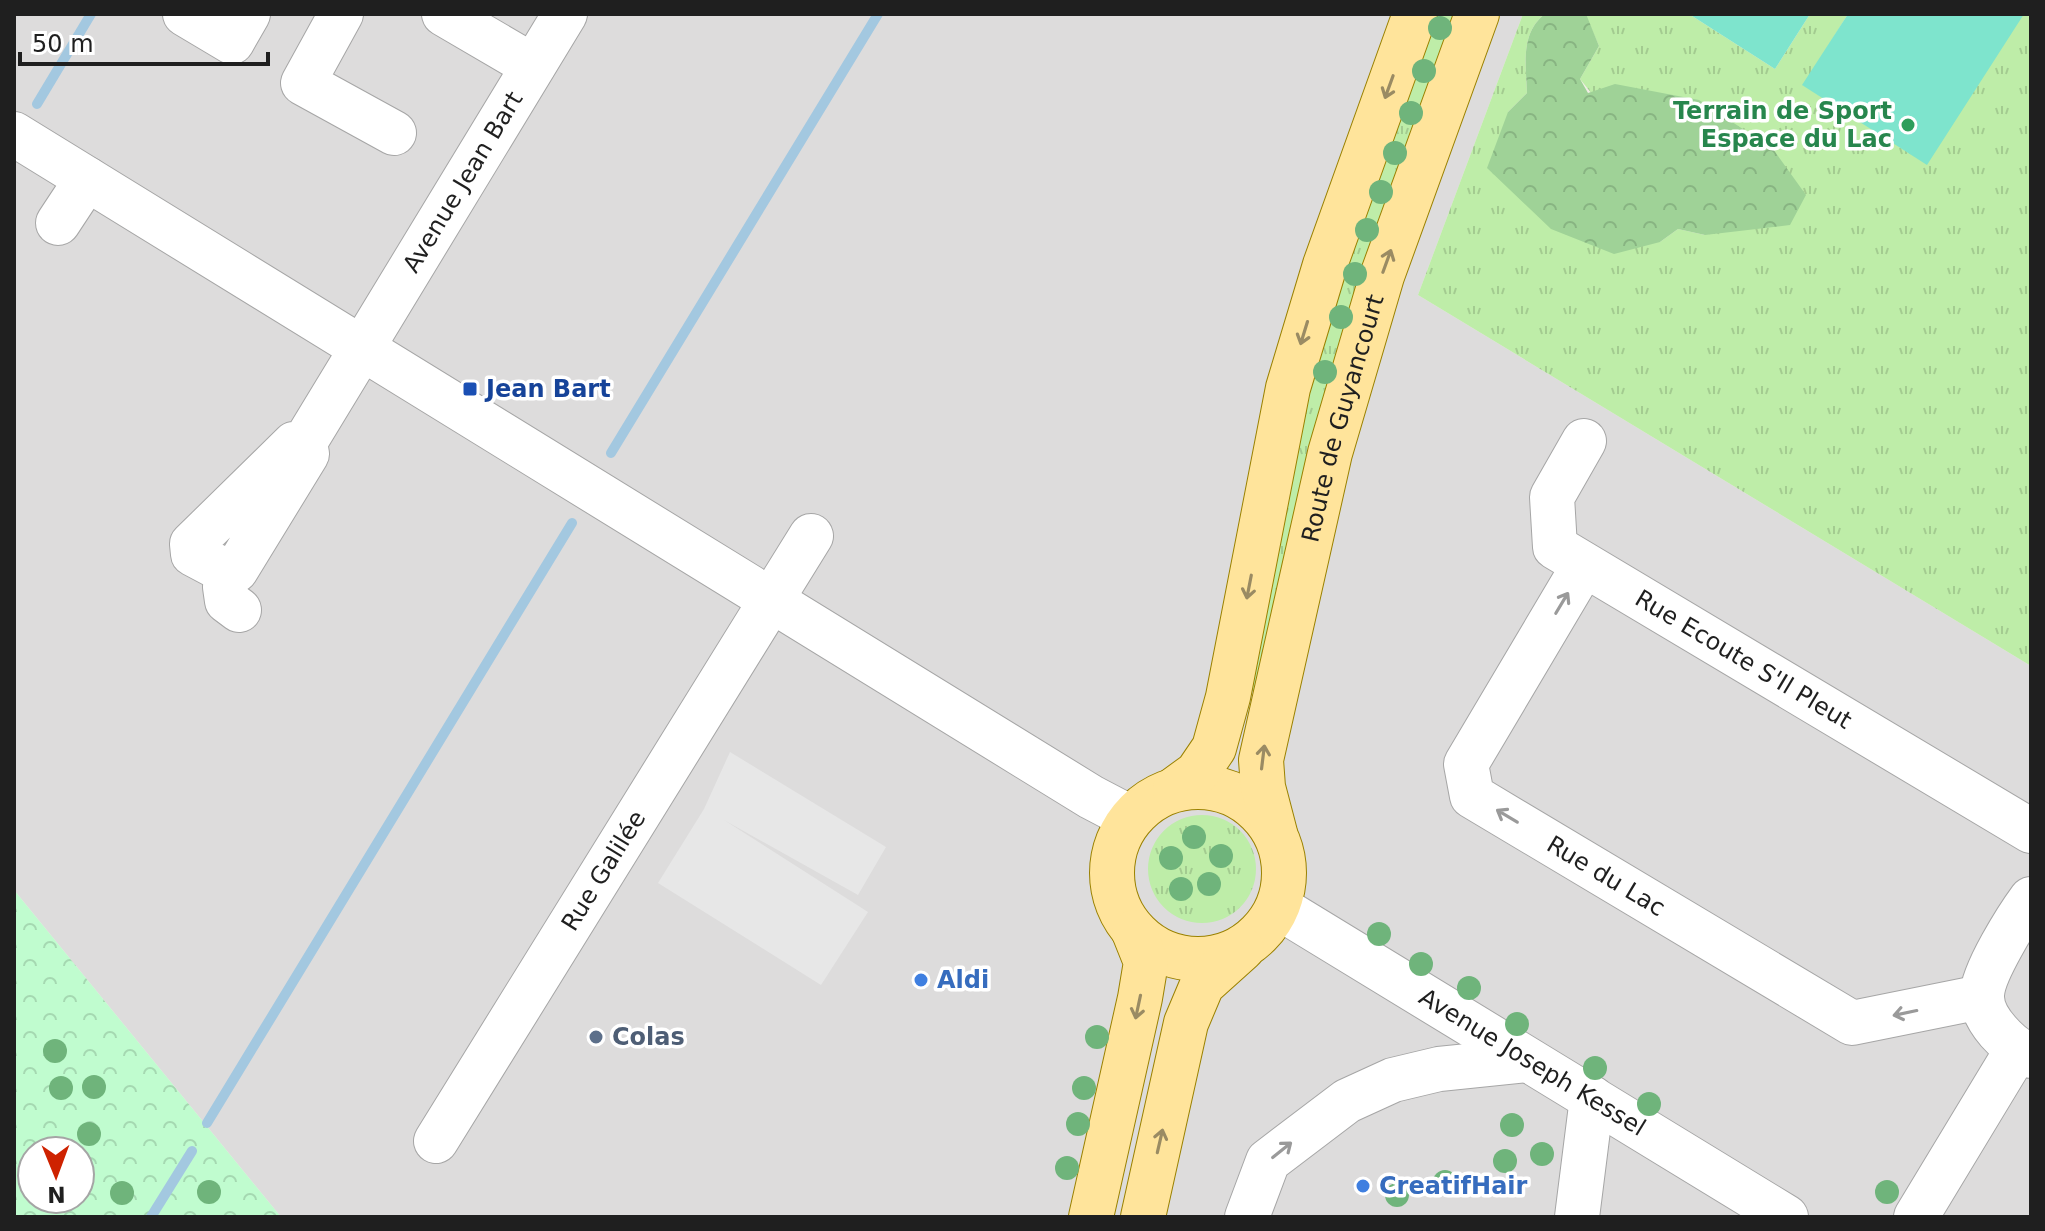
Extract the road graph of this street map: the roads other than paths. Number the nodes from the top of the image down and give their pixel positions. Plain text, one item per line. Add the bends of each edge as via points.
1 (185, 14) edge
2 (248, 14) edge
3 (341, 14) edge
4 (444, 14) edge
5 (565, 14) edge
6 (1415, 14) edge
7 (1477, 14) edge
8 (533, 66) junction
9 (394, 133) dead end
10 (14, 134) edge
11 (87, 179) junction
12 (58, 223) dead end
13 (362, 351) junction
14 (1584, 441) dead end
15 (305, 442) junction
16 (811, 536) dead end
17 (1584, 565) junction
18 (771, 601) junction
19 (1175, 789) junction
20 (1131, 818) junction
21 (2031, 831) edge
22 (1275, 833) junction
23 (2031, 899) edge
24 (1278, 907) junction
25 (1134, 932) junction
26 (1244, 946) junction
27 (1981, 997) junction
28 (2024, 1053) edge
29 (1528, 1060) junction
30 (1592, 1098) junction
31 (436, 1141) dead end
32 (1091, 1217) edge
33 (1143, 1217) edge
34 (1247, 1217) edge
35 (1577, 1217) edge
36 (1786, 1217) edge
37 (1916, 1217) edge

1 - 2 street via 232,42
3 - 9 street via 303,83
4 - 8 street
5 - 8 street, Avenue Jean Bart
6 -> 19 main road via 1325,265 1288,388 1214,748 1197,773
22 -> 7 main road, Route de Guyancourt via 1261,760 1330,453 1382,276
8 - 13 street, Avenue Jean Bart
10 - 11 street
11 - 12 street
11 - 13 street
13 - 15 street, Avenue Jean Bart
13 - 18 street
14 - 17 street, Rue Ecoute S'Il Pleut via 1552,497 1555,547
15 - 15 street via 307,454 236,570 233,591 175,537 294,444
16 - 18 street, Rue Galilée
17 - 21 street, Rue Ecoute S'Il Pleut
27 -> 17 street, Rue du Lac via 1852,1023 1472,796 1466,764
18 - 20 street
18 - 31 street, Rue Galilée
19 - 20 main road via 1151,800
19 - 22 main road via 1233,793 1257,809
20 - 25 main road via 1118,839 1112,887
22 - 24 main road via 1284,857
23 - 27 street via 1986,974
24 - 26 main road via 1265,929
24 - 29 street, Avenue Joseph Kessel
25 - 26 main road via 1158,950 1187,959 1217,958
25 -> 32 main road via 1146,962
33 -> 26 main road via 1186,1023 1202,985
27 - 28 street via 1998,1033
28 - 37 street
29 - 30 street, Avenue Joseph Kessel
34 -> 29 street via 1268,1161 1347,1101 1393,1080 1439,1069
30 - 35 street
30 - 36 street, Avenue Joseph Kessel

